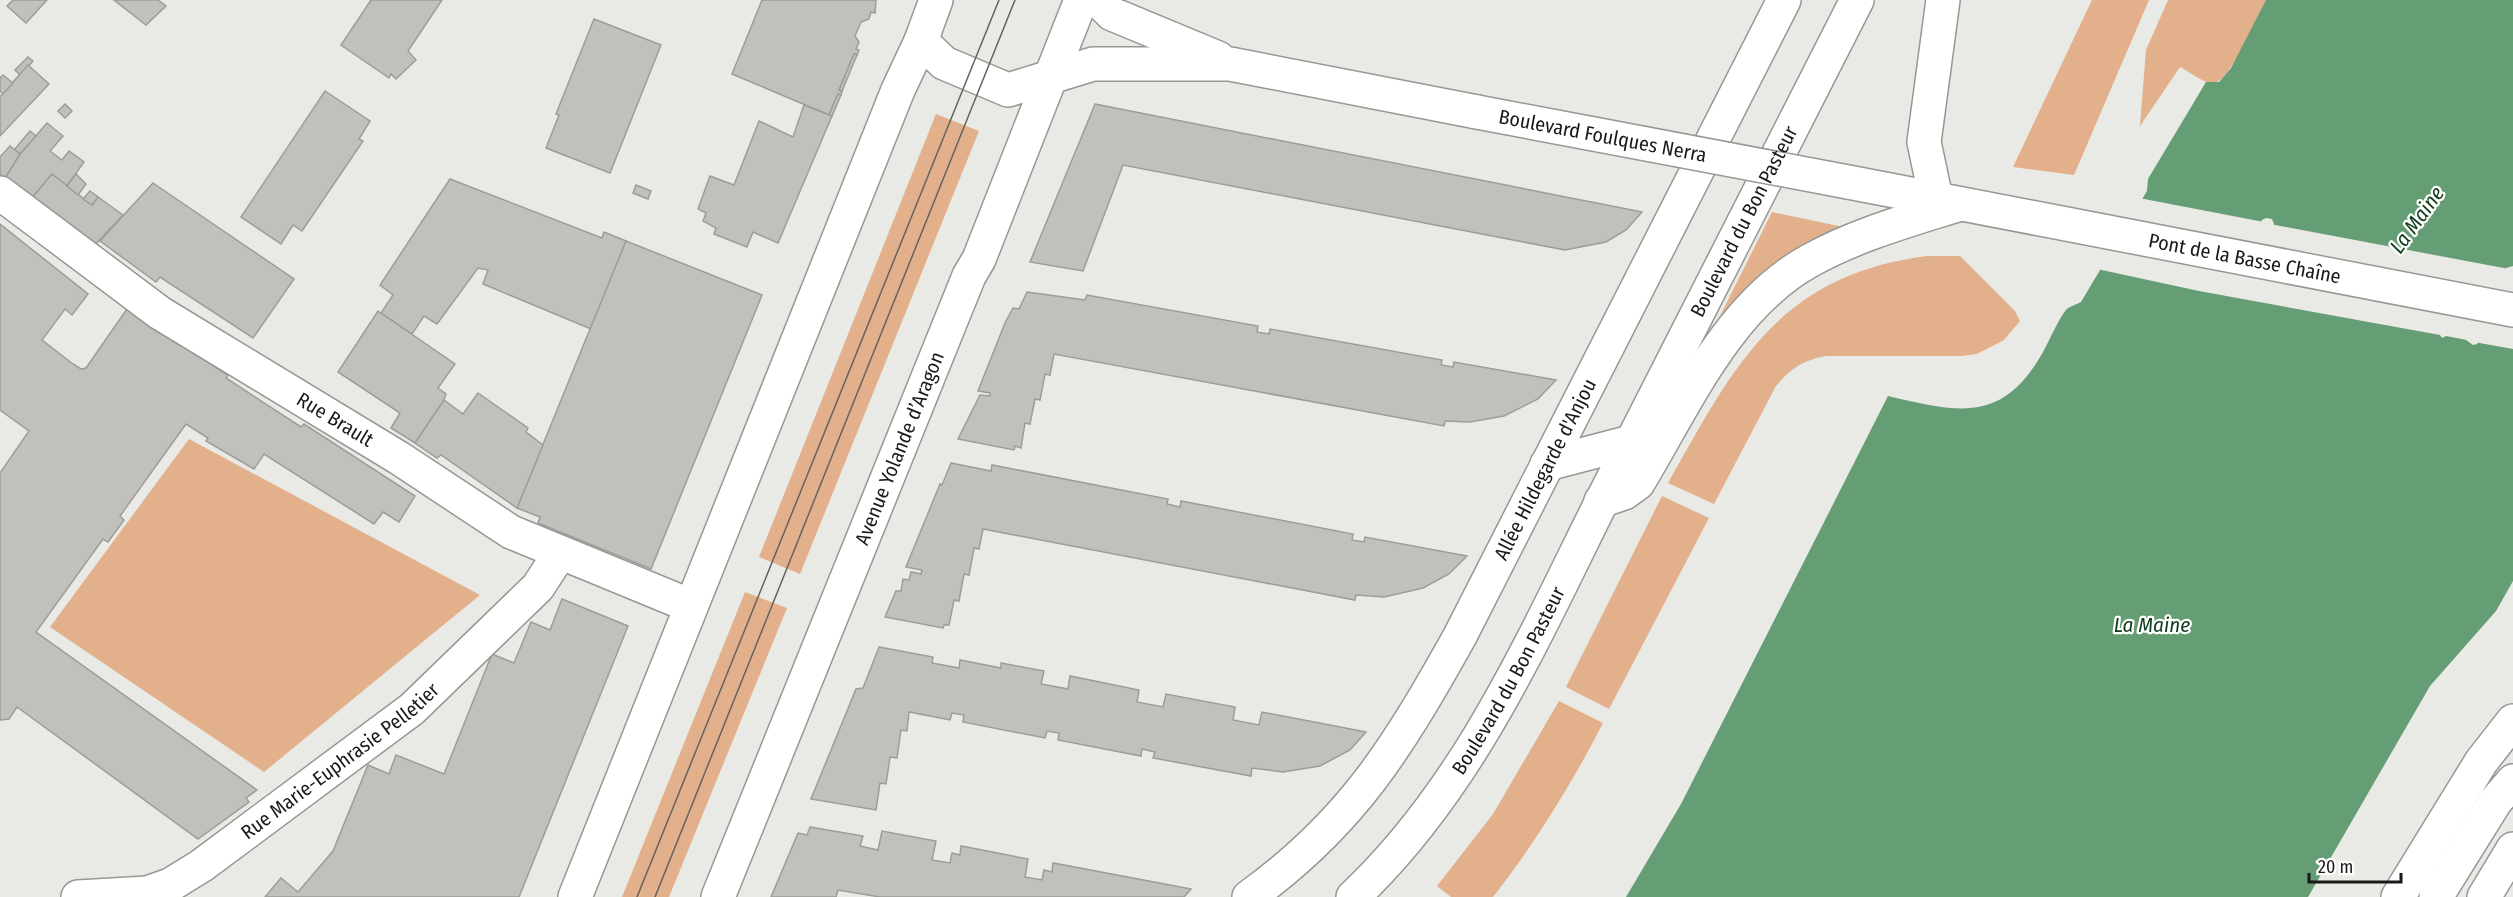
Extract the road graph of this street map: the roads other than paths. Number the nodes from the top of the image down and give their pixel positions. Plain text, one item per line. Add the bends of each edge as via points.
1 (936, 0) edge
2 (1081, 0) edge
3 (1098, 0) edge
4 (1784, 0) edge
5 (1857, 0) edge
6 (1943, 0) edge
7 (921, 41) junction
8 (1230, 64) junction
9 (1051, 76) junction
10 (0, 193) edge
11 (1957, 203) junction
12 (2513, 310) edge
13 (1631, 442) junction
14 (1547, 464) junction
15 (1601, 501) junction
16 (560, 553) junction
17 (691, 606) junction
18 (2513, 721) edge
19 (2513, 780) edge
20 (2513, 849) edge
21 (78, 897) edge
22 (575, 897) edge
23 (718, 897) edge
24 (1249, 897) edge
25 (1353, 897) edge
26 (2398, 897) edge
27 (2436, 897) edge
28 (2484, 897) edge

1 - 7 main road
2 - 9 main road, Avenue Yolande d’Aragon
3 - 8 main road, Boulevard Foulques Nerra via 1112,14
4 - 14 main road, Allée Hildegarde d'Anjou
5 - 13 main road, Boulevard du Bon Pasteur
6 - 11 main road via 1925,133
7 - 9 main road, Boulevard Foulques Nerra via 944,63 1008,90
7 - 17 main road
8 - 9 main road, Boulevard Foulques Nerra via 1093,64
8 - 11 main road, Boulevard Foulques Nerra, bridge
9 - 23 main road, Avenue Yolande d’Aragon
10 - 16 main road, Rue Brault via 160,313 399,458 511,532
11 - 12 main road, Pont de la Basse Chaîne
11 - 15 main road via 1834,248 1765,292 1720,346 1638,483
13 - 14 main road
13 - 15 main road, Boulevard du Bon Pasteur
14 - 24 main road, Allée Hildegarde d'Anjou via 1460,636 1393,752 1348,811 1294,862
15 - 25 main road, Boulevard du Bon Pasteur via 1519,670 1460,770 1396,855
16 - 17 main road, Rue Brault
16 - 21 main road, Rue Marie-Euphrasie Pelletier via 538,587 411,709 201,866 170,885 147,892
17 - 22 main road
18 - 26 main road via 2481,762
19 - 27 main road
20 - 28 main road

